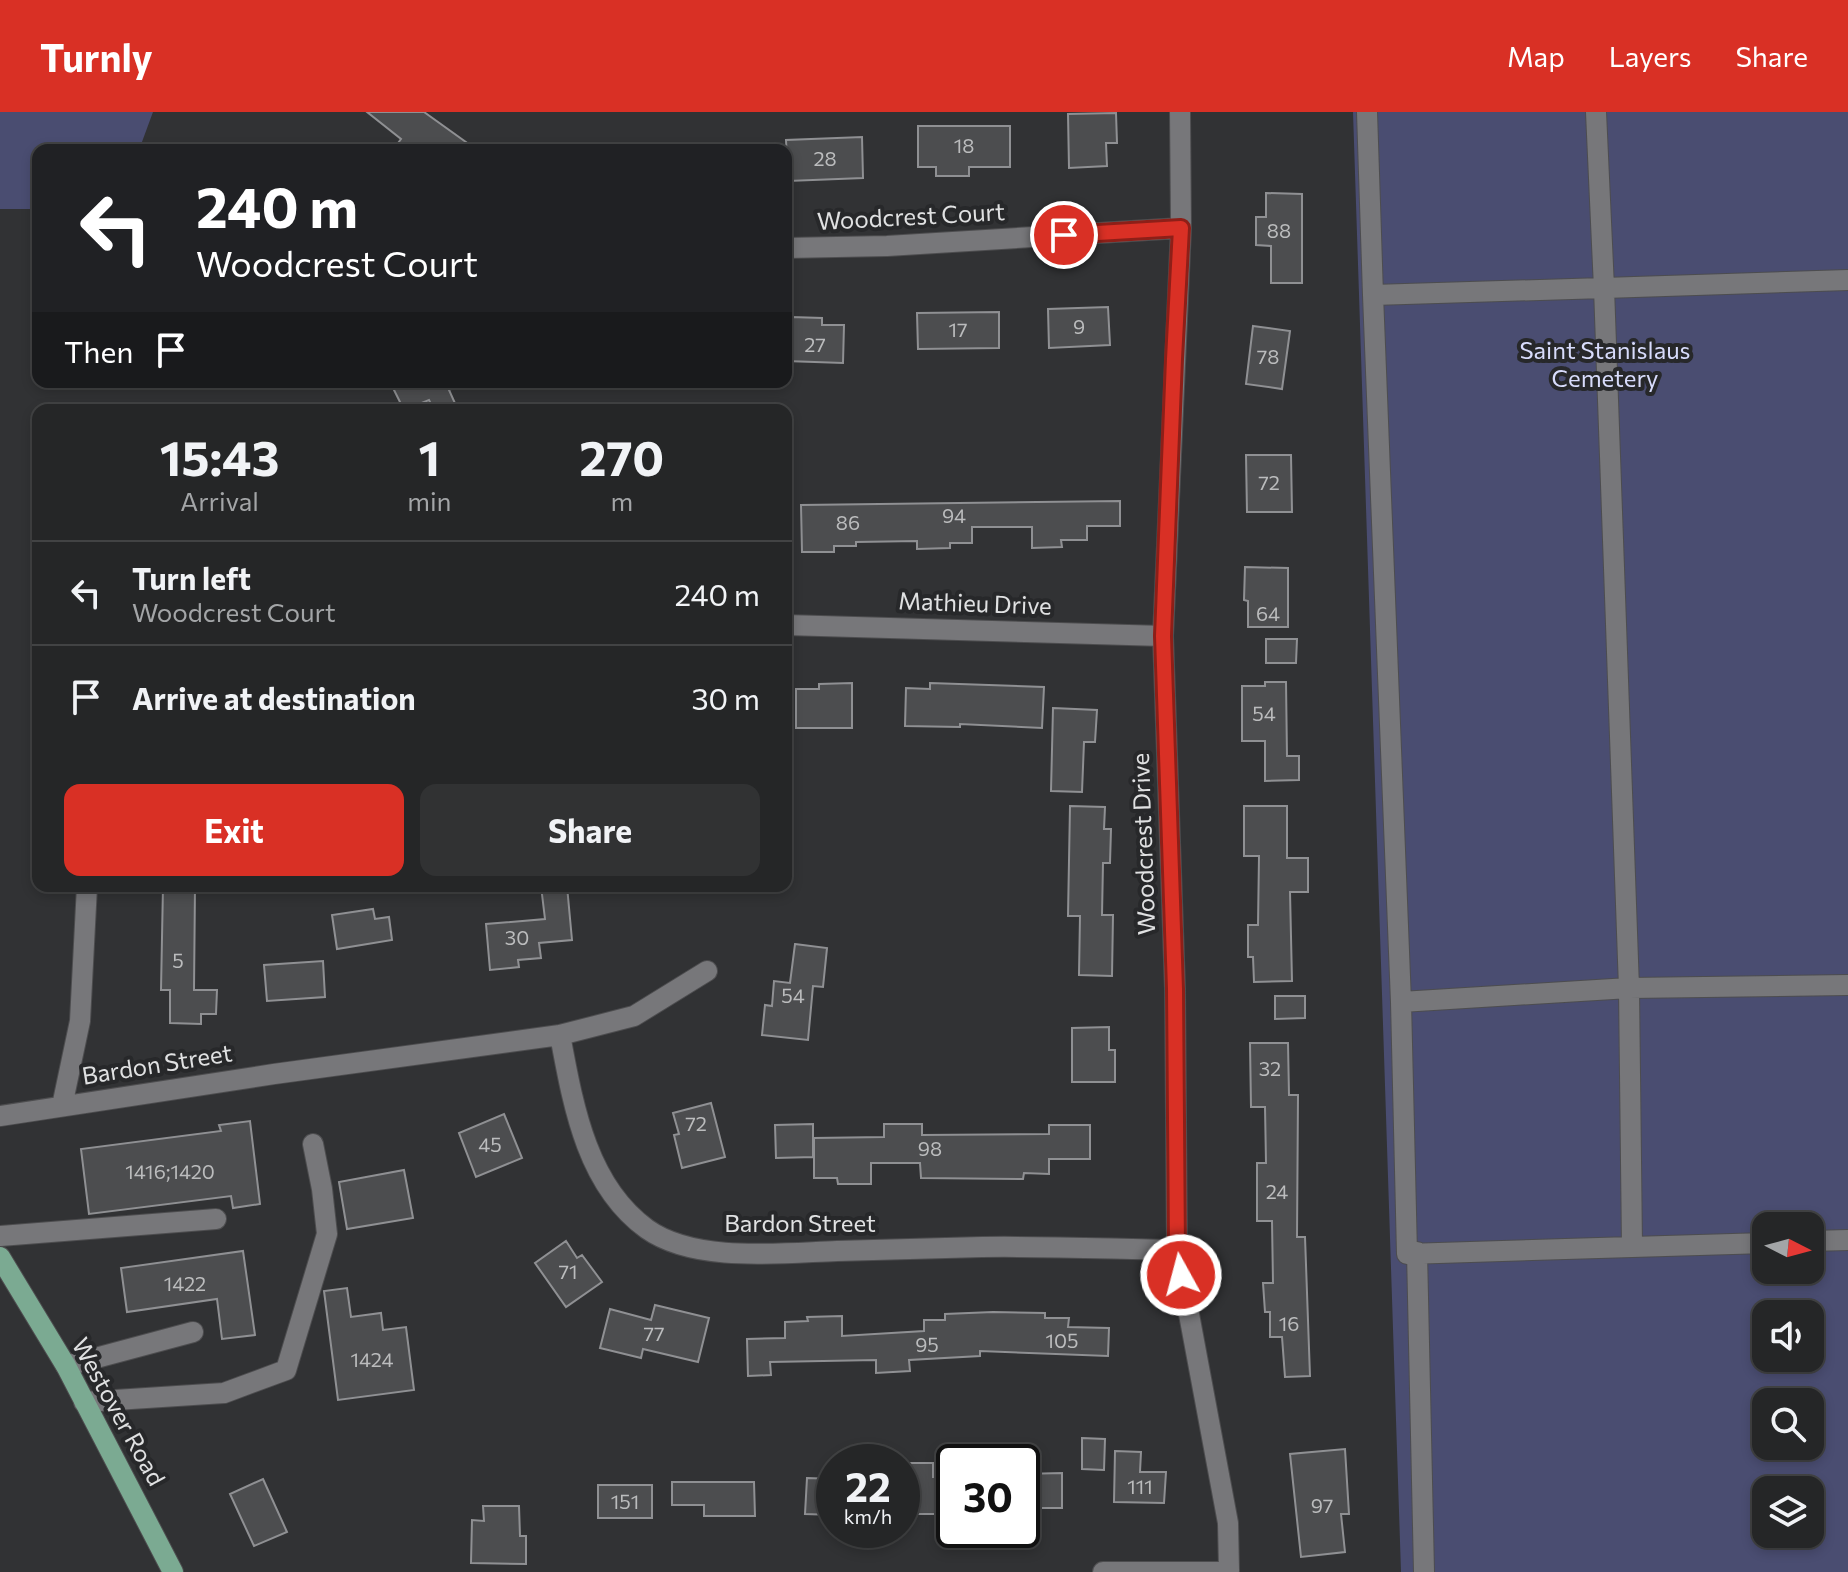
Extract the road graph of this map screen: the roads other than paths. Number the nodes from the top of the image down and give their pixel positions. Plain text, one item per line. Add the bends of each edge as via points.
1 (1180, 112) edge
2 (1367, 112) edge
3 (1596, 112) edge
4 (1181, 228) junction
5 (792, 248) edge
6 (1848, 280) edge
7 (1604, 288) junction
8 (1373, 295) junction
9 (792, 625) edge
10 (1163, 636) junction
11 (87, 892) edge
12 (707, 971) dead end
13 (1848, 985) edge
14 (1629, 988) junction
15 (1401, 1002) junction
16 (560, 1035) junction
17 (62, 1106) junction
18 (0, 1116) edge
19 (313, 1144) dead end
20 (216, 1219) dead end
21 (0, 1236) edge
22 (1848, 1240) edge
23 (1824, 1241) edge
24 (1752, 1243) edge
25 (1632, 1247) junction
26 (1177, 1250) junction
27 (1417, 1252) junction
28 (4, 1267) edge
29 (193, 1332) dead end
30 (66, 1366) junction
31 (84, 1402) junction
32 (1229, 1571) edge
33 (173, 1572) edge
34 (1103, 1572) edge
35 (1424, 1572) edge

1 - 4 street, Woodcrest Drive
2 - 8 street
3 - 7 street
4 - 5 street, Woodcrest Court
4 - 10 street, Woodcrest Drive
6 - 7 street
7 - 8 street
7 - 14 street
8 - 15 street
9 - 10 street, Mathieu Drive
10 - 26 street, Woodcrest Drive
11 - 17 street via 80,1021
12 - 16 street, Bardon Street via 634,1016
13 - 14 street
14 - 15 street
14 - 25 street
15 - 27 street via 1407,1254
16 - 17 street, Bardon Street
16 - 26 street, Bardon Street via 597,1170 630,1213 667,1241 695,1249 755,1253 986,1247
17 - 18 street, Bardon Street
19 - 31 street via 327,1234 286,1370 224,1393
20 - 21 street
22 - 23 street
24 - 25 street
25 - 27 street
26 - 32 street, Woodcrest Drive via 1228,1523
27 - 35 street
28 - 30 main road, Westover Road
29 - 30 street
30 - 31 main road, Westover Road
31 - 33 main road, Westover Road
32 - 34 street

